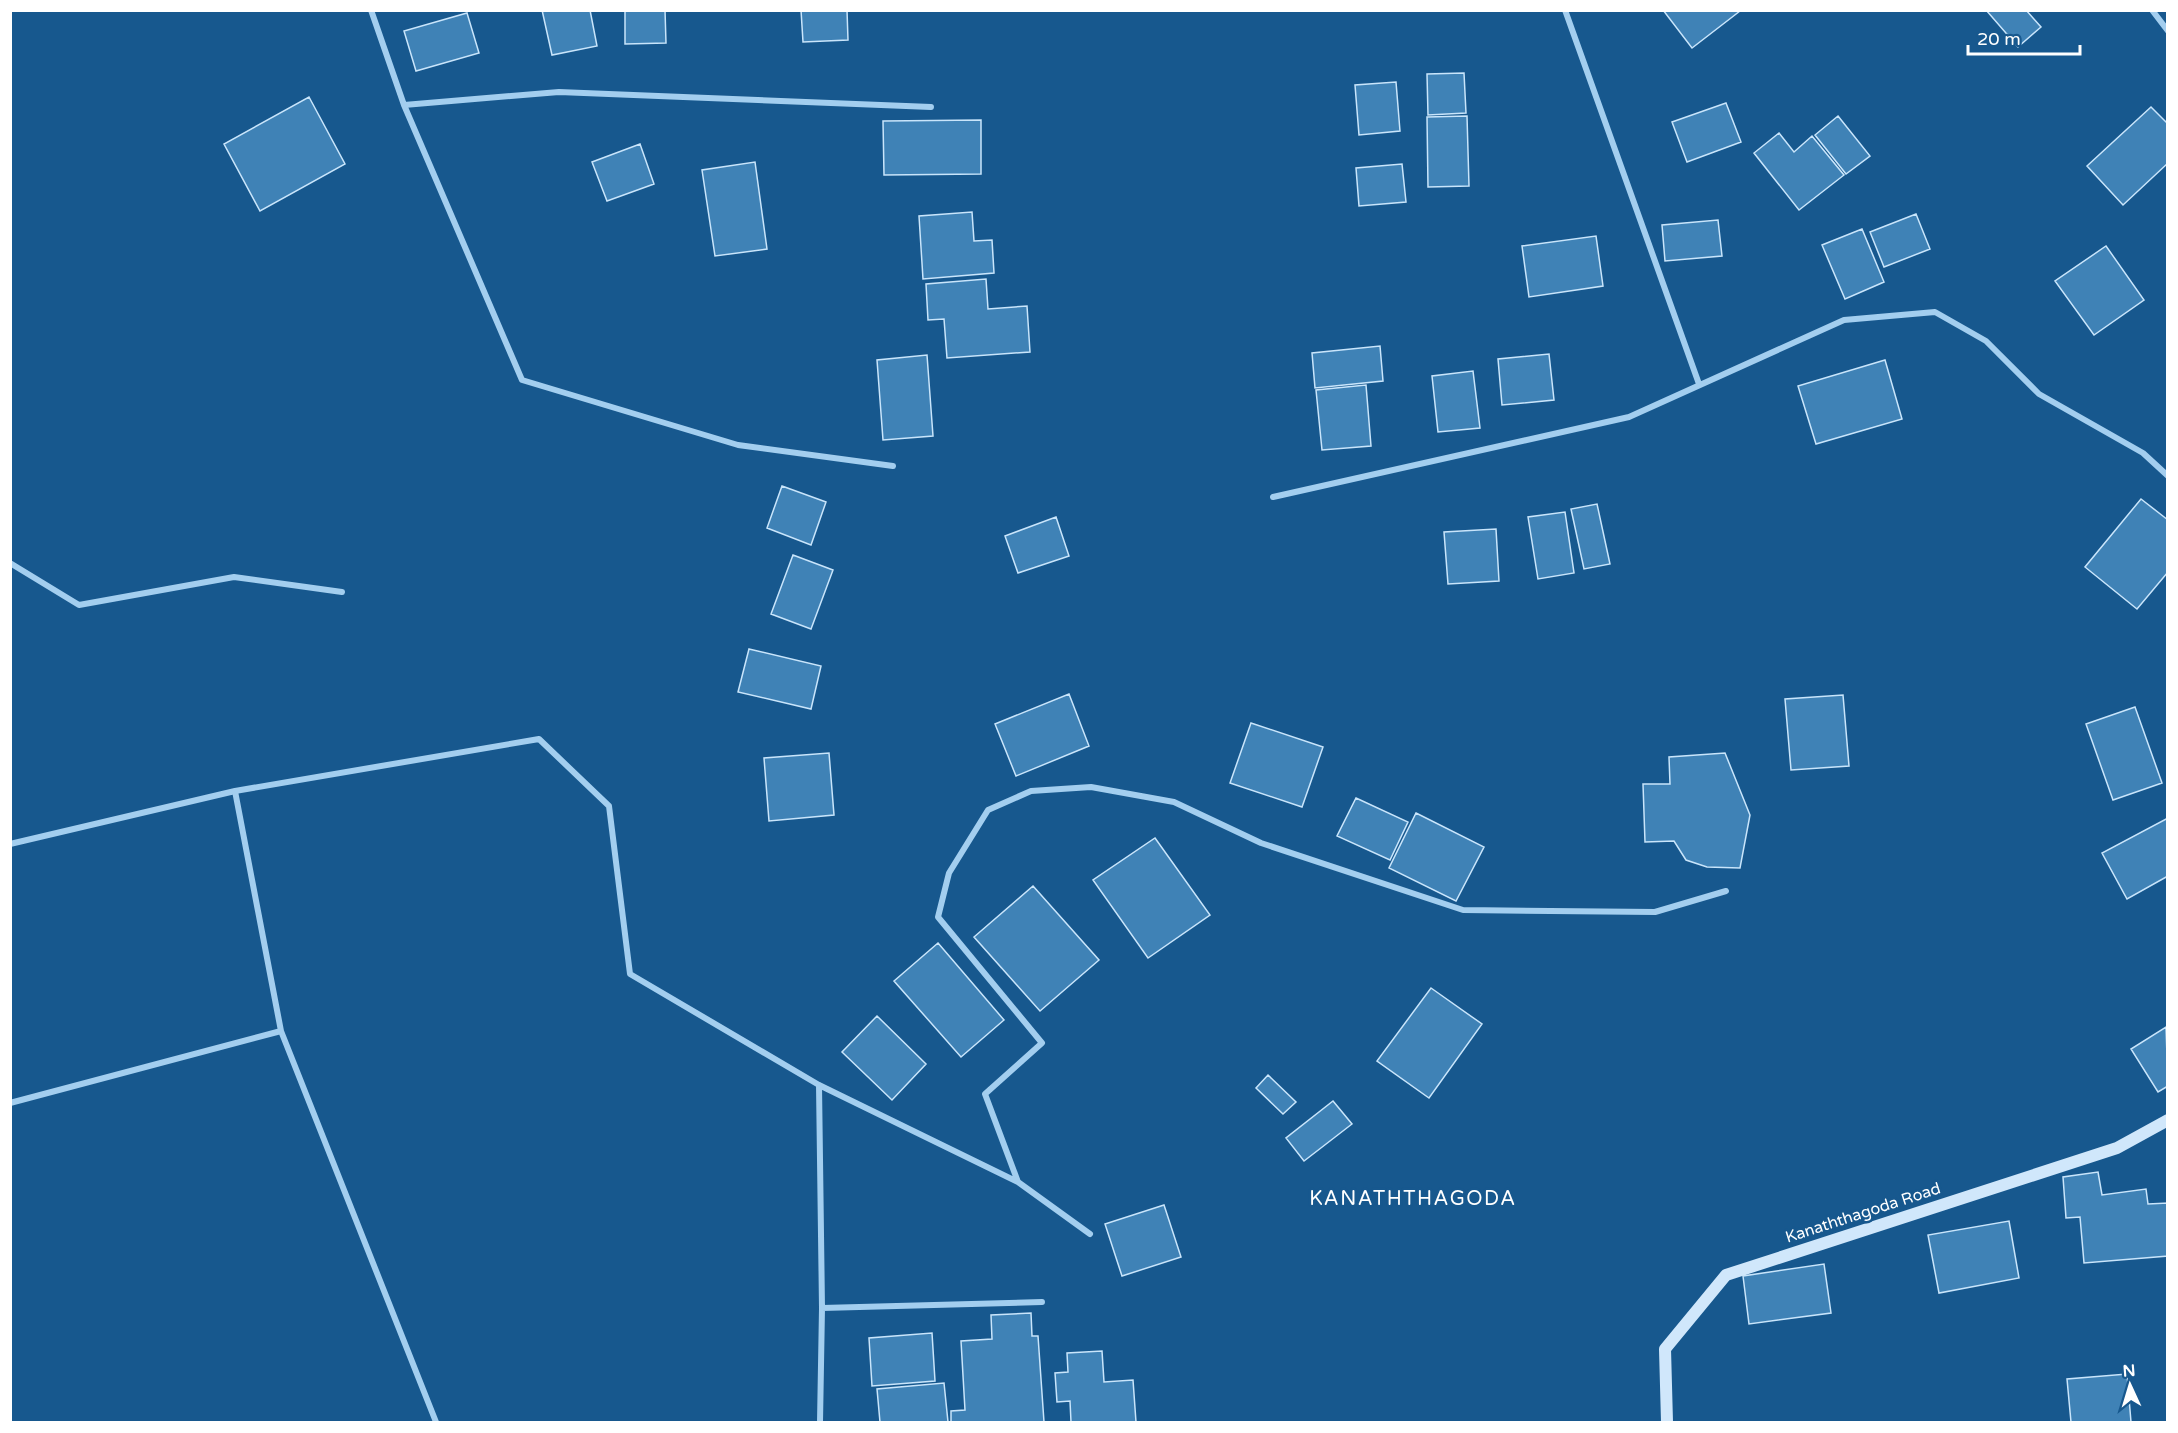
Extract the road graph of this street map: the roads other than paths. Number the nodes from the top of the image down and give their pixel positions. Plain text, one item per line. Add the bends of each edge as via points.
1 (371, 10) edge
2 (1565, 10) edge
3 (2152, 10) edge
4 (2168, 31) edge
5 (404, 105) junction
6 (931, 107) dead end
7 (1700, 384) junction
8 (893, 466) dead end
9 (2168, 476) edge
10 (1273, 497) dead end
11 (10, 563) edge
12 (342, 592) dead end
13 (235, 790) junction
14 (10, 844) edge
15 (1726, 891) dead end
16 (281, 1031) junction
17 (819, 1085) junction
18 (10, 1103) edge
19 (2168, 1120) edge
20 (1018, 1182) junction
21 (1089, 1234) dead end
22 (1041, 1302) dead end
23 (822, 1308) junction
24 (435, 1422) edge
25 (820, 1422) edge
26 (1667, 1422) edge

1 - 5 street
2 - 7 street
3 - 4 street
5 - 6 street via 559,92
5 - 8 street via 522,380 738,446
7 - 9 street via 1844,320 1935,312 1986,341 2039,394 2143,453
7 - 10 street via 1629,417
11 - 12 street via 79,605 234,577
13 - 14 street
13 - 16 street
13 - 17 street via 539,739 609,807 630,974
15 - 20 street via 1655,912 1463,910 1261,843 1174,802 1091,787 1031,791 988,810 949,873 938,917 1042,1043 985,1094
16 - 18 street
16 - 24 street
17 - 20 street
17 - 23 street
19 - 26 street, Kanaththagoda Road via 2116,1148 1726,1275 1665,1349
20 - 21 street
22 - 23 street
23 - 25 street

